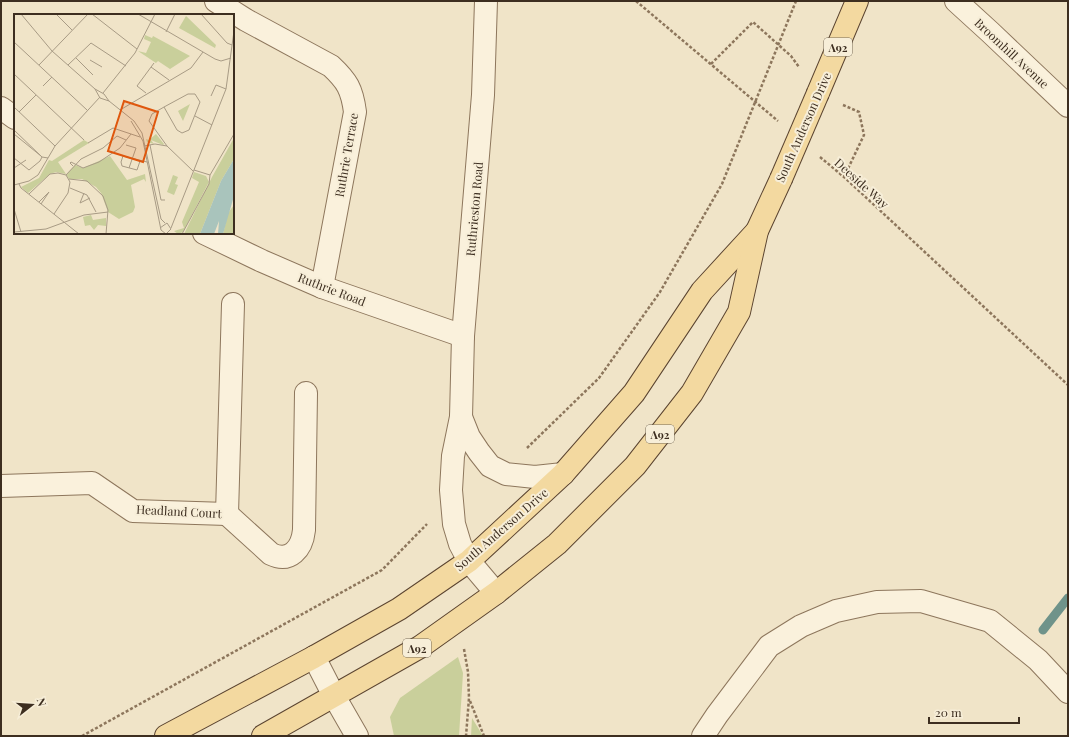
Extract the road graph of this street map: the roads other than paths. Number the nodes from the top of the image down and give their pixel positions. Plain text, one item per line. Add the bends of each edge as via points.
1 (216, 1) edge
2 (486, 1) edge
3 (857, 1) edge
4 (956, 1) edge
5 (1068, 106) edge
6 (1, 108) edge
7 (14, 117) edge
8 (757, 231) junction
9 (206, 234) edge
10 (322, 287) junction
11 (233, 304) dead end
12 (463, 336) junction
13 (306, 393) dead end
14 (461, 417) junction
15 (563, 474) junction
16 (1, 486) edge
17 (228, 514) junction
18 (469, 561) junction
19 (496, 593) junction
20 (314, 657) junction
21 (1068, 692) edge
22 (334, 696) junction
23 (166, 736) edge
24 (263, 736) edge
25 (357, 736) edge
26 (704, 736) edge

1 - 10 street, Ruthrie Terrace via 330,66 341,75 349,87 355,112
2 - 12 street, Ruthrieston Road via 483,95
3 - 8 main road, South Anderson Drive / A92, bridge
4 - 5 street, Broomhill Avenue
6 - 7 street
8 - 15 main road, South Anderson Drive / A92 via 702,291 634,393
8 - 19 main road, South Anderson Drive / A92 via 739,312 692,394 635,466 558,544
9 - 10 street, Ruthrie Road
10 - 12 street, Ruthrie Road
11 - 17 street, Headland Court
12 - 14 street, Ruthrieston Road
13 - 17 street via 304,530 297,550 287,556 271,554
14 - 15 street, Ruthrieston Road via 469,437 490,466 506,474 535,477
14 - 18 street, Ruthrieston Road via 452,456 451,490 454,524
15 - 18 main road, South Anderson Drive / A92
16 - 17 street, Headland Court via 92,483 133,511
18 - 19 street, Ruthrieston Road
18 - 20 main road, South Anderson Drive / A92 via 399,609
19 - 22 main road, South Anderson Drive / A92 via 420,647
20 - 22 street
20 - 23 main road, South Anderson Drive / A92
21 - 26 street via 1038,660 990,622 921,601 877,602 829,614 801,626 769,646
22 - 24 main road, South Anderson Drive / A92
22 - 25 street

